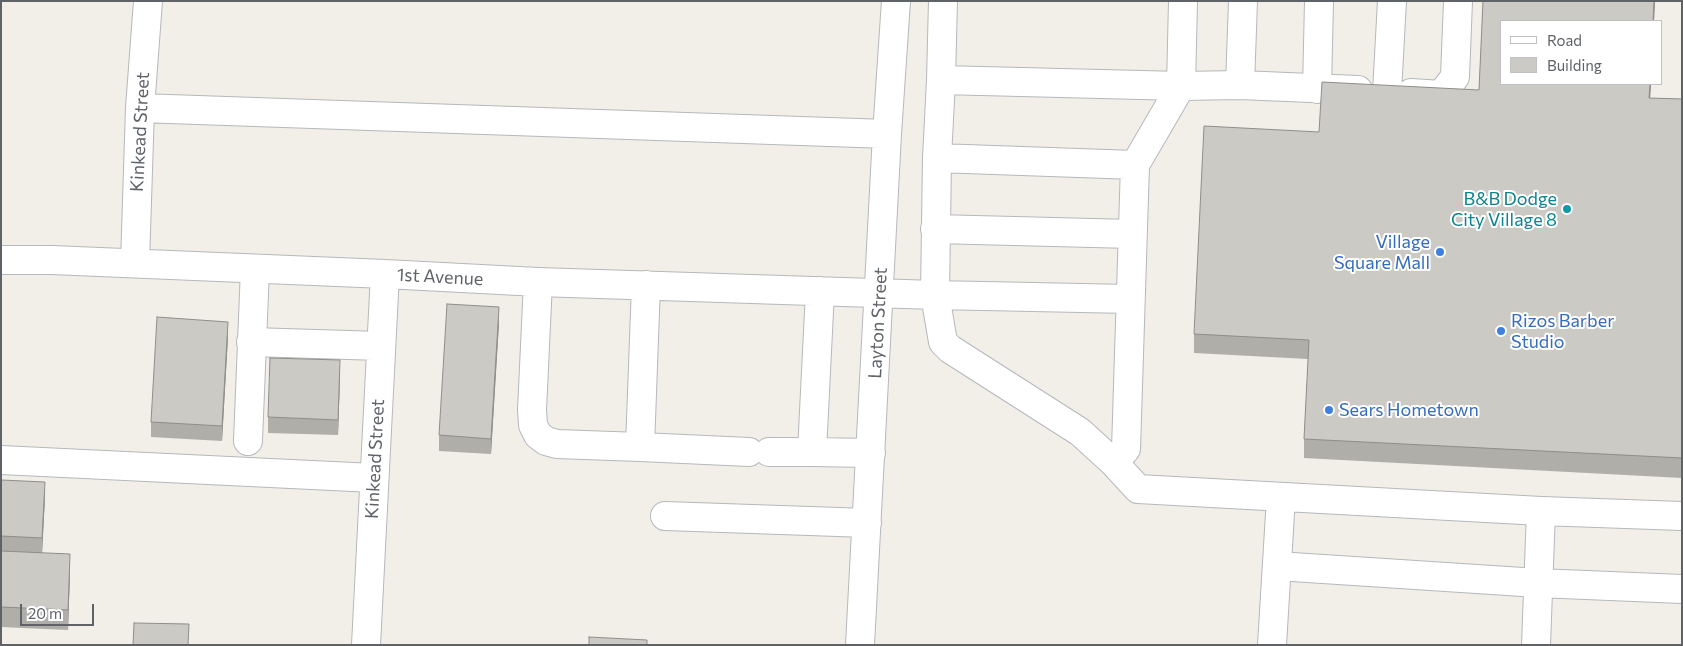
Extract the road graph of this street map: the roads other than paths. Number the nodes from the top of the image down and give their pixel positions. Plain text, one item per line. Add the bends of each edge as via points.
1 (148, 1) edge
2 (896, 1) edge
3 (943, 1) edge
4 (1183, 1) edge
5 (1243, 1) edge
6 (1319, 1) edge
7 (1392, 1) edge
8 (1458, 1) edge
9 (941, 80) junction
10 (1240, 85) junction
11 (1181, 86) junction
12 (1317, 89) junction
13 (1387, 92) junction
14 (140, 108) junction
15 (887, 134) junction
16 (937, 158) junction
17 (1135, 165) junction
18 (935, 229) junction
19 (1132, 234) junction
20 (1, 260) edge
21 (135, 264) junction
22 (255, 269) junction
23 (385, 274) junction
24 (538, 282) junction
25 (646, 285) junction
26 (820, 291) junction
27 (880, 294) junction
28 (935, 295) junction
29 (1130, 299) junction
30 (252, 342) junction
31 (381, 346) junction
32 (248, 441) dead end
33 (640, 447) junction
34 (812, 452) junction
35 (871, 453) junction
36 (1, 460) edge
37 (1114, 464) junction
38 (374, 478) junction
39 (1281, 497) junction
40 (1541, 511) junction
41 (665, 516) dead end
42 (1682, 516) edge
43 (867, 523) junction
44 (1277, 566) junction
45 (1538, 583) junction
46 (1682, 589) edge
47 (1279, 644) edge
48 (366, 645) edge
49 (860, 645) edge
50 (1536, 645) edge

1 - 14 street, Kinkead Street
2 - 15 street, Layton Street
3 - 9 street
4 - 11 street
5 - 10 street
6 - 12 street
7 - 13 street
8 - 13 street via 1455,77 1441,95
9 - 11 street
9 - 16 street
10 - 11 street
10 - 12 street
11 - 17 street
12 - 13 street
14 - 15 street
14 - 21 street, Kinkead Street
15 - 27 street, Layton Street
16 - 17 street
16 - 18 street
17 - 19 street
18 - 19 street
18 - 28 street
19 - 29 street
20 - 21 street, 1st Avenue
21 - 22 street, 1st Avenue
22 - 23 street, 1st Avenue
22 - 30 street
23 - 24 street, 1st Avenue
23 - 31 street, Kinkead Street
24 - 25 street, 1st Avenue
24 - 33 street via 532,410 533,425 538,434 557,444
25 - 26 street, 1st Avenue
25 - 33 street
26 - 27 street, 1st Avenue
26 - 34 street
27 - 28 street, 1st Avenue
27 - 35 street, Layton Street
28 - 29 street, 1st Avenue
28 - 37 street via 943,342 950,349 1080,432
29 - 37 street via 1126,450
30 - 31 street
30 - 32 street
31 - 38 street, Kinkead Street
33 - 34 street
34 - 35 street
35 - 43 street, Layton Street
36 - 38 street
37 - 39 street via 1138,489
38 - 48 street, Kinkead Street
39 - 40 street
39 - 44 street
40 - 42 street
40 - 45 street
41 - 43 street
43 - 49 street, Layton Street
44 - 45 street
44 - 47 street
45 - 46 street
45 - 50 street

